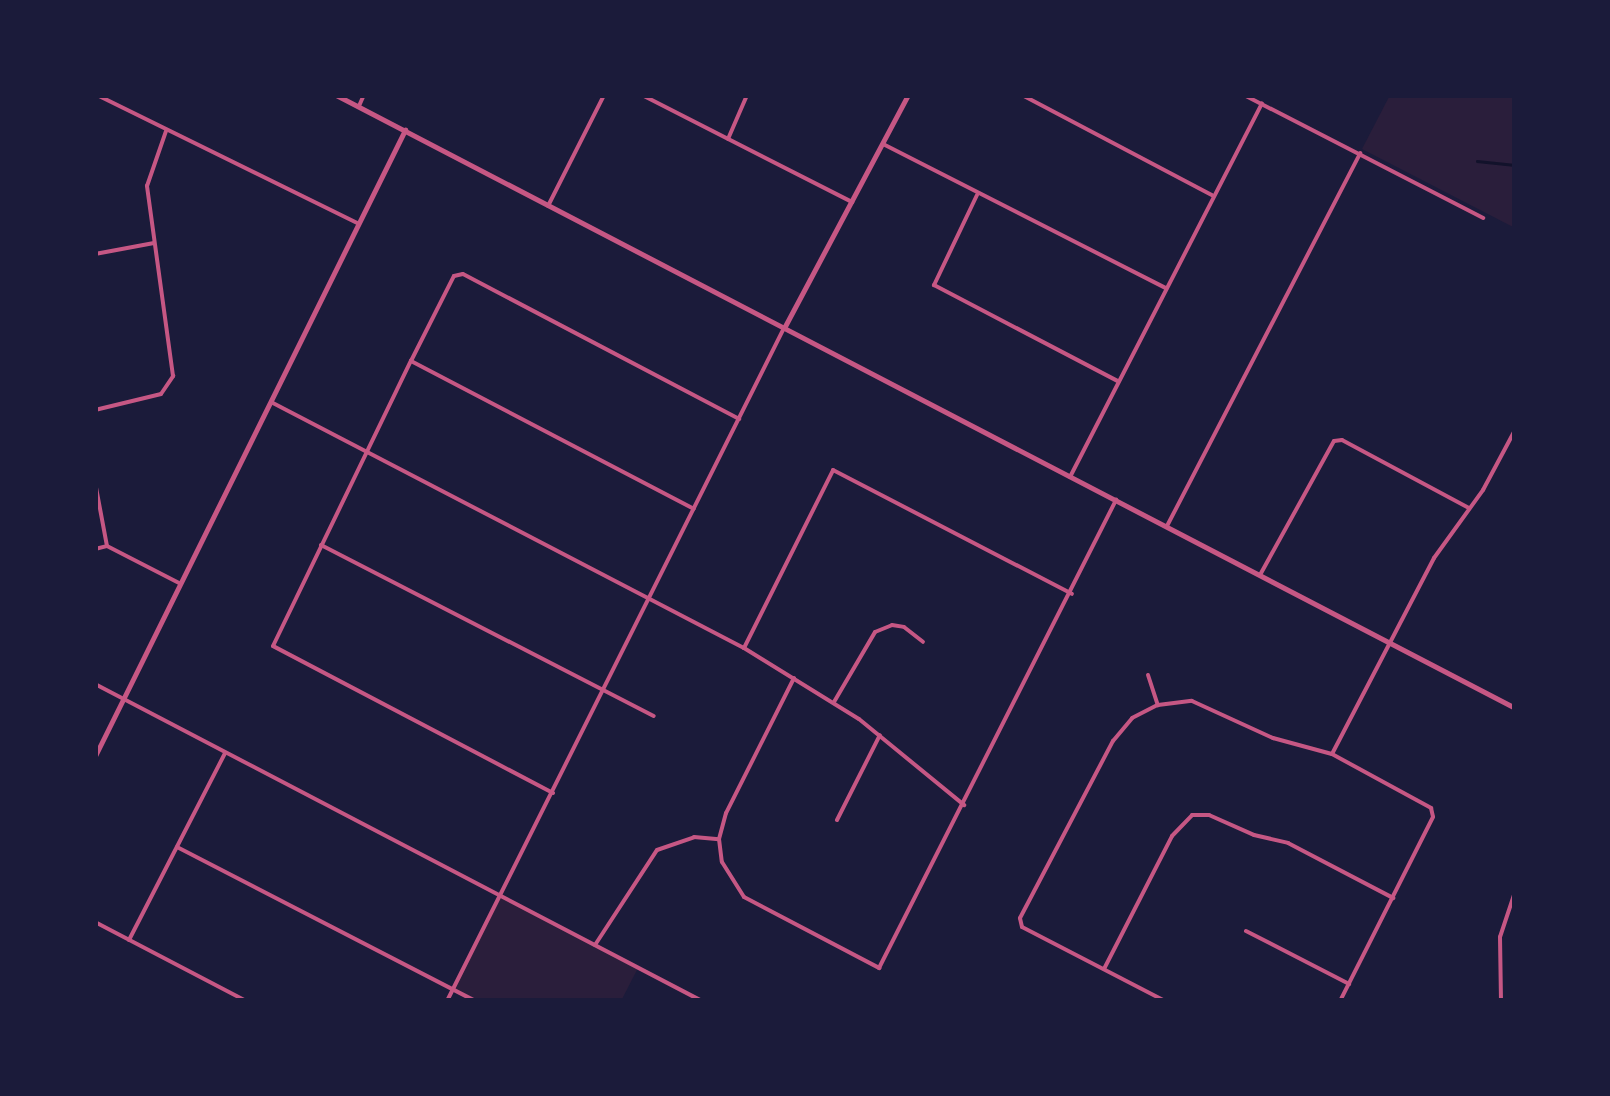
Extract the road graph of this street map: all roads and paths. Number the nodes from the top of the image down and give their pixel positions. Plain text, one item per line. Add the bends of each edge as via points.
1 (97, 95) edge
2 (336, 95) edge
3 (364, 95) edge
4 (604, 95) edge
5 (642, 95) edge
6 (747, 95) edge
7 (908, 95) edge
8 (1022, 95) edge
9 (1244, 95) edge
10 (1262, 104) junction
11 (359, 106) junction
12 (405, 130) junction
13 (166, 131) junction
14 (728, 138) junction
15 (882, 144) junction
16 (1360, 153) junction
17 (977, 195) junction
18 (1214, 196) junction
19 (852, 202) junction
20 (548, 206) junction
21 (1483, 218) dead end
22 (359, 224) junction
23 (154, 243) junction
24 (95, 254) edge
25 (1166, 288) junction
26 (784, 328) junction
27 (410, 361) junction
28 (1118, 381) junction
29 (272, 402) junction
30 (95, 410) edge
31 (740, 419) junction
32 (1515, 430) edge
33 (366, 454) junction
34 (1070, 477) junction
35 (95, 482) edge
36 (1116, 500) junction
37 (1469, 508) junction
38 (694, 509) junction
39 (1168, 526) junction
40 (321, 545) junction
41 (107, 546) junction
42 (95, 548) edge
43 (1260, 575) junction
44 (180, 583) junction
45 (1072, 594) junction
46 (648, 600) junction
47 (923, 642) dead end
48 (1391, 643) junction
49 (744, 648) junction
50 (1148, 676) dead end
51 (794, 678) junction
52 (95, 684) edge
53 (603, 691) junction
54 (124, 698) junction
55 (834, 702) junction
56 (1158, 705) junction
57 (1515, 708) edge
58 (654, 716) dead end
59 (880, 735) junction
60 (226, 751) junction
61 (1332, 754) junction
62 (95, 756) edge
63 (552, 793) junction
64 (964, 805) junction
65 (837, 820) dead end
66 (719, 839) junction
67 (177, 848) junction
68 (1515, 892) edge
69 (501, 894) junction
70 (1393, 898) junction
71 (95, 922) edge
72 (1246, 932) dead end
73 (130, 940) junction
74 (595, 945) junction
75 (1104, 969) junction
76 (1348, 984) junction
77 (453, 989) junction
78 (246, 1001) edge
79 (447, 1001) edge
80 (476, 1001) edge
81 (702, 1001) edge
82 (1165, 1001) edge
83 (1340, 1001) edge
84 (1501, 1001) edge

1 - 13 street
2 - 11 street
3 - 11 street
4 - 20 street
5 - 14 street
6 - 14 street
7 - 15 street
8 - 18 street
9 - 10 street
10 - 16 street
10 - 18 street
11 - 12 street
12 - 20 street
12 - 22 street
13 - 22 street
13 - 23 street via 147,186
14 - 19 street
15 - 17 street
15 - 19 street
16 - 21 street
16 - 39 street
17 - 25 street
17 - 28 street via 934,285
18 - 25 street
19 - 26 street
20 - 26 street
22 - 29 street
23 - 24 street
23 - 30 street via 173,376 161,394
25 - 28 street
26 - 31 street
26 - 34 street
27 - 31 street via 454,276 463,274
27 - 33 street
27 - 38 street
28 - 34 street
29 - 33 street
29 - 44 street
31 - 38 street
32 - 37 street
33 - 40 street
33 - 46 street
34 - 36 street
35 - 41 street
36 - 39 street
36 - 45 street
37 - 43 street via 1334,441
37 - 48 street via 1434,558
38 - 46 street
39 - 43 street
40 - 53 street
40 - 63 street via 273,646
41 - 42 street
41 - 44 street
43 - 48 street
44 - 54 street
45 - 49 street via 834,470
45 - 64 street
46 - 49 street
46 - 53 street
47 - 55 street via 904,627 875,632
48 - 57 street
48 - 61 street
49 - 51 street
50 - 56 street
51 - 55 street
51 - 66 street
52 - 54 street
53 - 58 street
53 - 63 street
54 - 60 street
54 - 62 street
55 - 59 street
56 - 61 street via 1210,706 1273,738
56 - 75 street via 1132,718 1113,741 1020,918 1022,927
59 - 64 street
59 - 65 street
60 - 67 street
60 - 69 street
61 - 70 street via 1431,808 1434,818
63 - 69 street
64 - 66 street via 879,968 744,897 722,862
66 - 74 street via 694,837 657,850
67 - 73 street
67 - 77 street
68 - 84 street via 1500,937
69 - 74 street
69 - 77 street
70 - 75 street via 1288,843 1209,815 1192,816 1172,836
70 - 76 street
71 - 73 street
72 - 76 street
73 - 78 street
74 - 81 street
75 - 82 street
76 - 83 street
77 - 79 street
77 - 80 street

